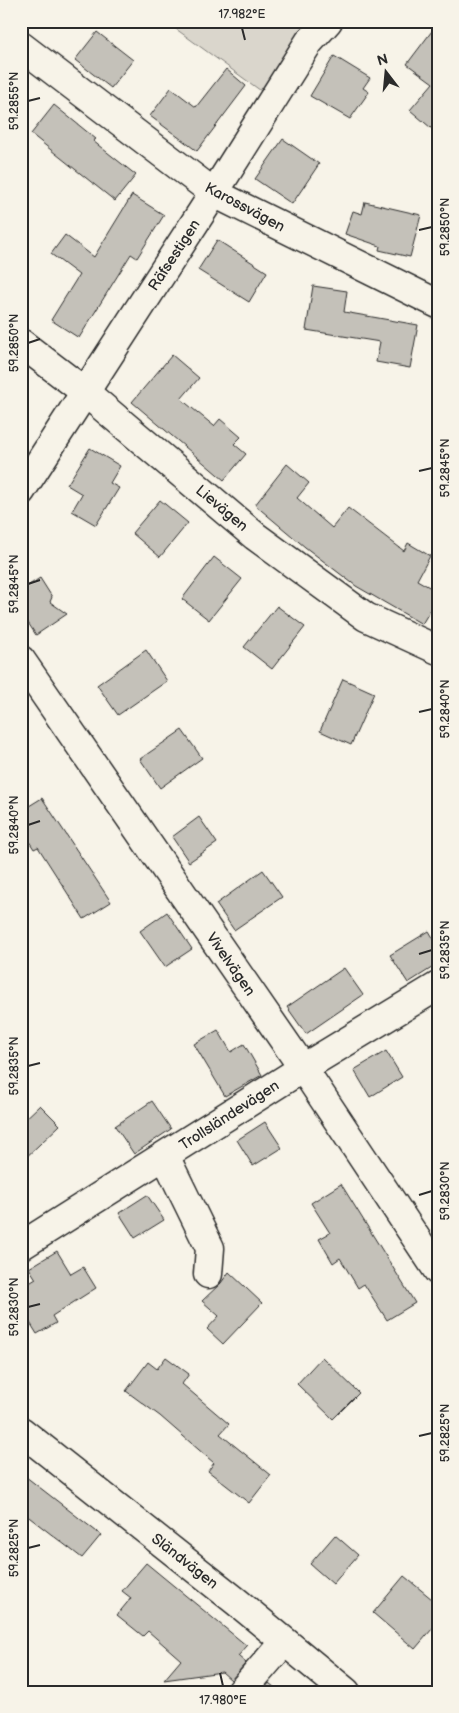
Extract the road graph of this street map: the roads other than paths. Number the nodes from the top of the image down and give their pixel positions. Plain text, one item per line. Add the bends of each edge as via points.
1 (328, 21) edge
2 (21, 46) edge
3 (214, 193) junction
4 (438, 304) edge
5 (21, 343) edge
6 (85, 392) junction
7 (21, 491) edge
8 (438, 650) edge
9 (21, 660) edge
10 (438, 986) edge
11 (303, 1068) junction
12 (165, 1156) junction
13 (24, 1239) edge
14 (438, 1270) edge
15 (208, 1274) dead end
16 (21, 1431) edge
17 (284, 1642) junction
18 (241, 1692) edge
19 (346, 1692) edge

1 - 3 street, Räfsestigen via 308,42
2 - 3 street, Karossvägen
3 - 4 street, Karossvägen
3 - 6 street, Räfsestigen
5 - 6 street, Lievägen
6 - 7 street, Räfsestigen
6 - 8 street, Lievägen via 255,536 366,617
9 - 11 street, Vivelvägen
10 - 11 street, Trollsländevägen
11 - 12 street, Trollsländevägen
11 - 14 street, Vivelvägen
12 - 13 street, Trollsländevägen
12 - 15 street via 210,1248
16 - 17 street, Sländvägen
17 - 18 street
17 - 19 street, Sländvägen

